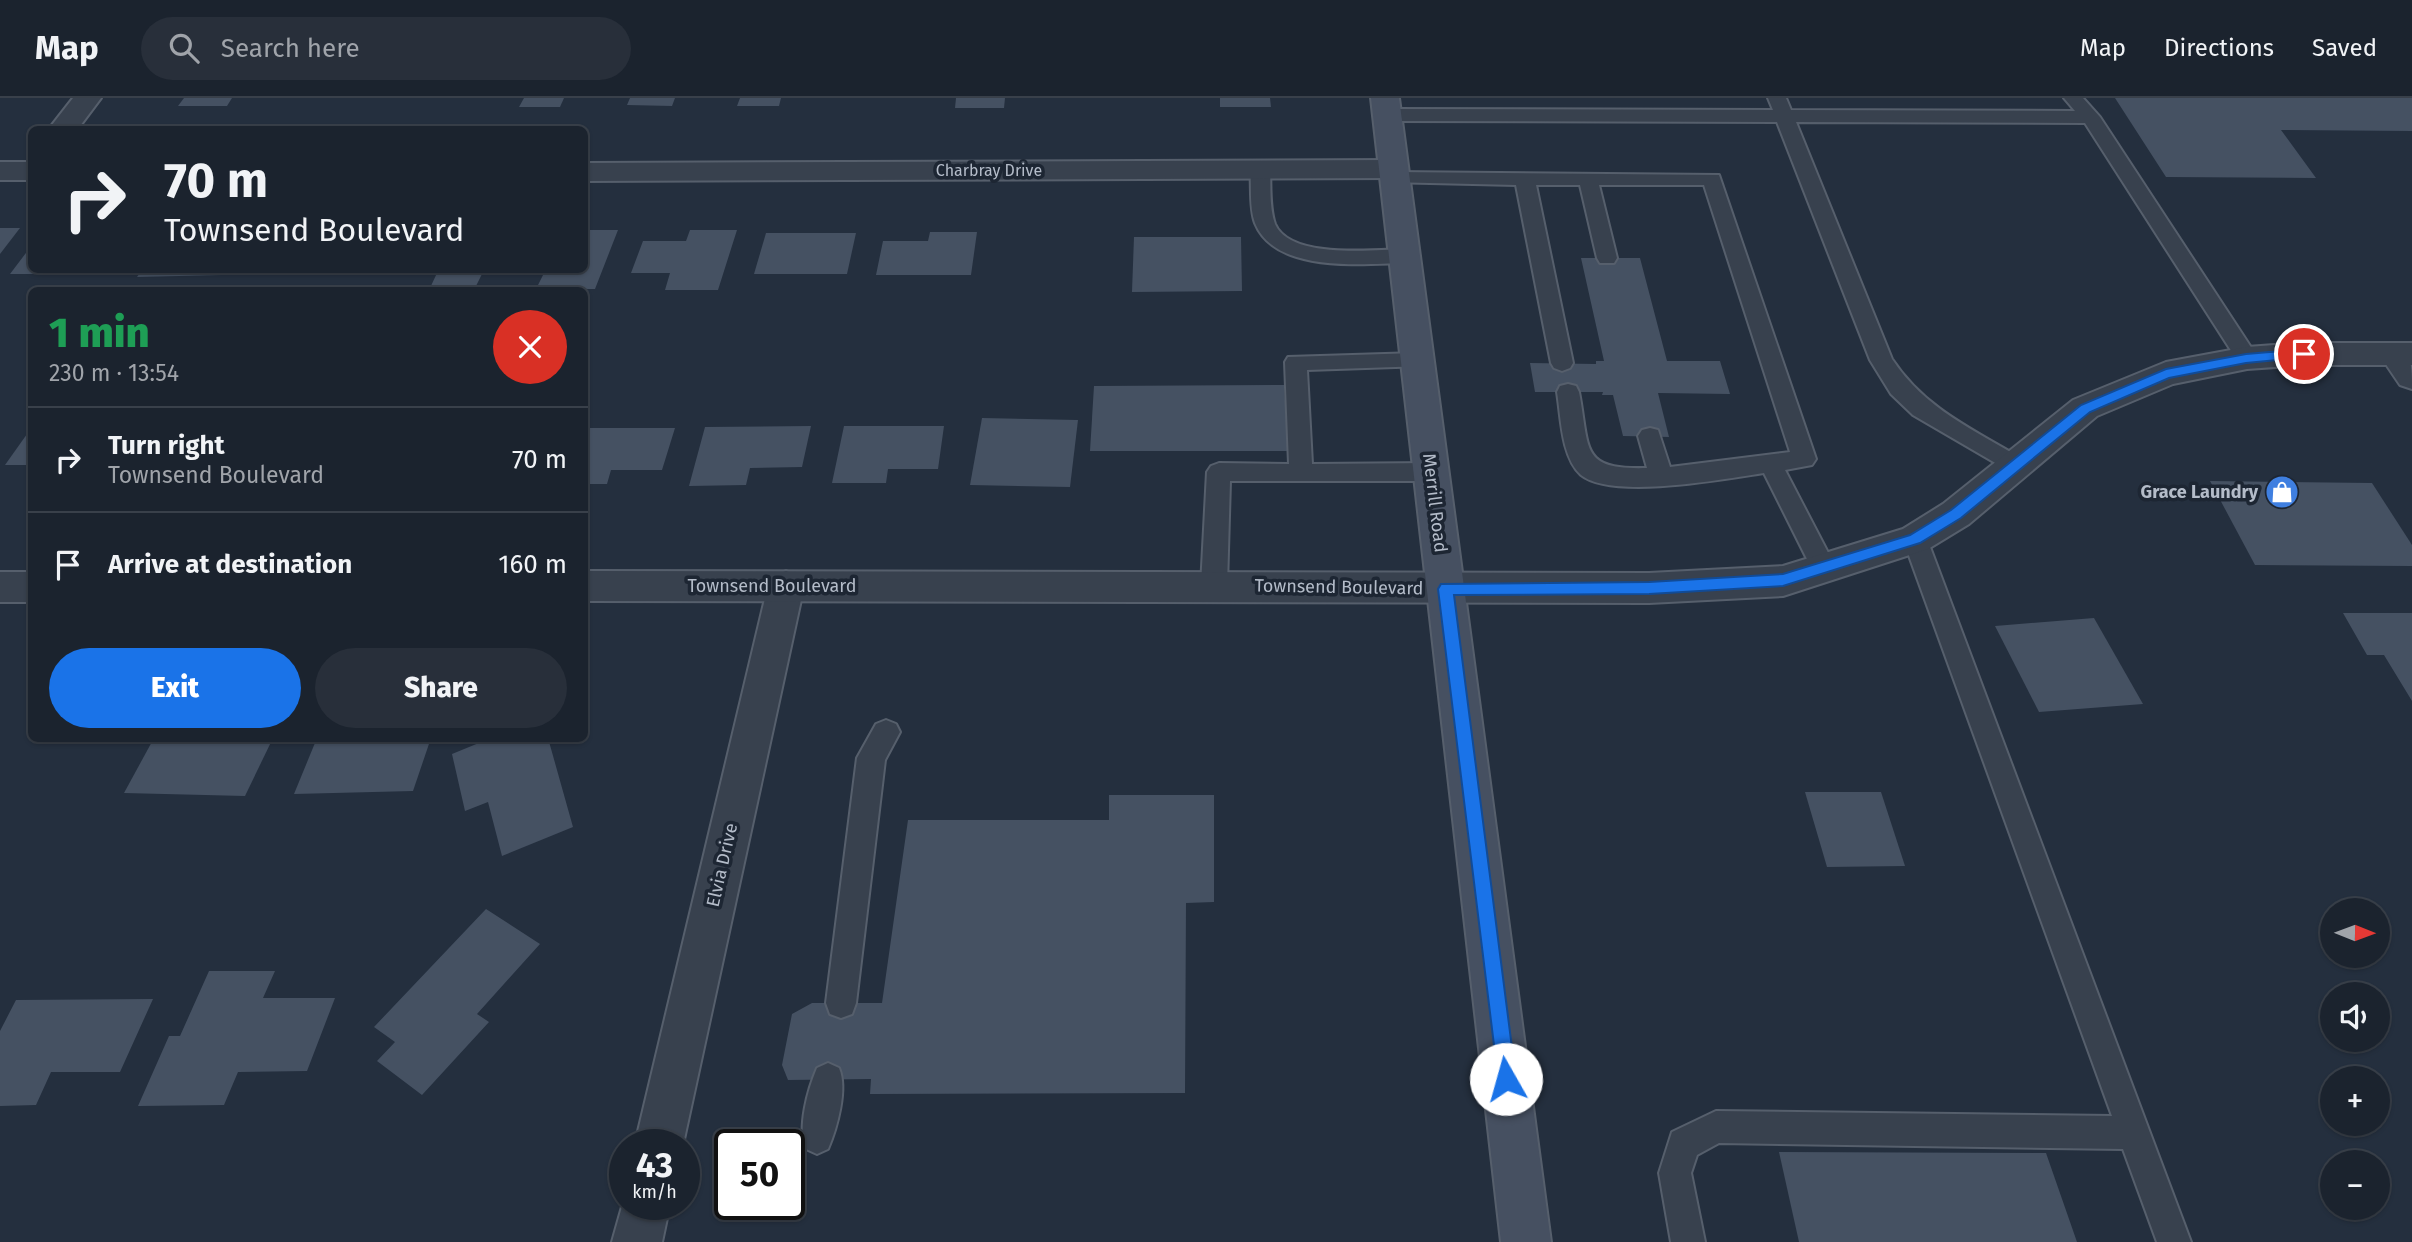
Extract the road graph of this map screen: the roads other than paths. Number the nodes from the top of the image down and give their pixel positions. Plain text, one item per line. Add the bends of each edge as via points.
1 (87, 98) edge
2 (2073, 98) edge
3 (1386, 106) edge
4 (1780, 107) edge
5 (2091, 117) junction
6 (65, 126) edge
7 (1261, 169) junction
8 (28, 170) edge
9 (0, 171) edge
10 (588, 172) edge
11 (1394, 174) junction
12 (1525, 179) junction
13 (1588, 179) junction
14 (1404, 256) junction
15 (1607, 258) dead end
16 (2246, 358) junction
17 (1418, 361) junction
18 (2406, 362) edge
19 (1562, 363) dead end
20 (1568, 392) dead end
21 (1650, 436) dead end
22 (1770, 463) junction
23 (2016, 466) junction
24 (1432, 472) junction
25 (1301, 473) junction
26 (1661, 478) junction
27 (1915, 539) junction
28 (1824, 568) junction
29 (588, 586) edge
30 (786, 586) junction
31 (1214, 586) junction
32 (0, 587) edge
33 (28, 587) edge
34 (1446, 589) junction
35 (886, 733) dead end
36 (841, 1003) dead end
37 (828, 1079) dead end
38 (662, 1129) edge
39 (2134, 1133) junction
40 (817, 1138) dead end
41 (642, 1220) edge
42 (637, 1242) edge
43 (1526, 1242) edge
44 (1688, 1242) edge
45 (2174, 1242) edge

1 - 6 street
2 - 5 lane
3 - 4 lane
3 - 11 main road, Merrill Road
4 - 5 lane
4 - 23 lane via 1881,360 1899,388 1921,409
5 - 16 lane
7 - 10 street, Charbray Drive
7 - 11 street, Charbray Drive
7 - 14 lane via 1265,225 1274,238 1304,254
8 - 9 street
11 - 12 lane
11 - 14 main road, Merrill Road
12 - 13 lane
12 - 19 lane
13 - 15 lane
13 - 22 lane via 1712,179 1804,459
14 - 17 main road, Merrill Road
16 - 18 street, Townsend Boulevard via 2304,354
16 - 23 street, Townsend Boulevard via 2166,374 2085,408
17 - 24 main road, Merrill Road
17 - 25 lane via 1296,362
20 - 26 lane via 1580,454 1591,471 1609,477
21 - 26 lane
22 - 26 lane
22 - 28 lane
23 - 27 street, Townsend Boulevard via 1956,514
24 - 25 lane
24 - 34 main road, Merrill Road
25 - 31 lane via 1219,472
27 - 28 street, Townsend Boulevard
27 - 39 lane
28 - 34 street, Townsend Boulevard via 1783,580 1649,588
29 - 30 street, Townsend Boulevard
30 - 31 street, Townsend Boulevard
30 - 38 street, Elvia Drive
31 - 34 street, Townsend Boulevard
32 - 33 street
34 - 43 main road, Merrill Road
35 - 36 lane via 871,758
37 - 40 lane
39 - 44 lane via 1716,1127 1684,1144 1675,1173
39 - 45 lane
41 - 42 street

